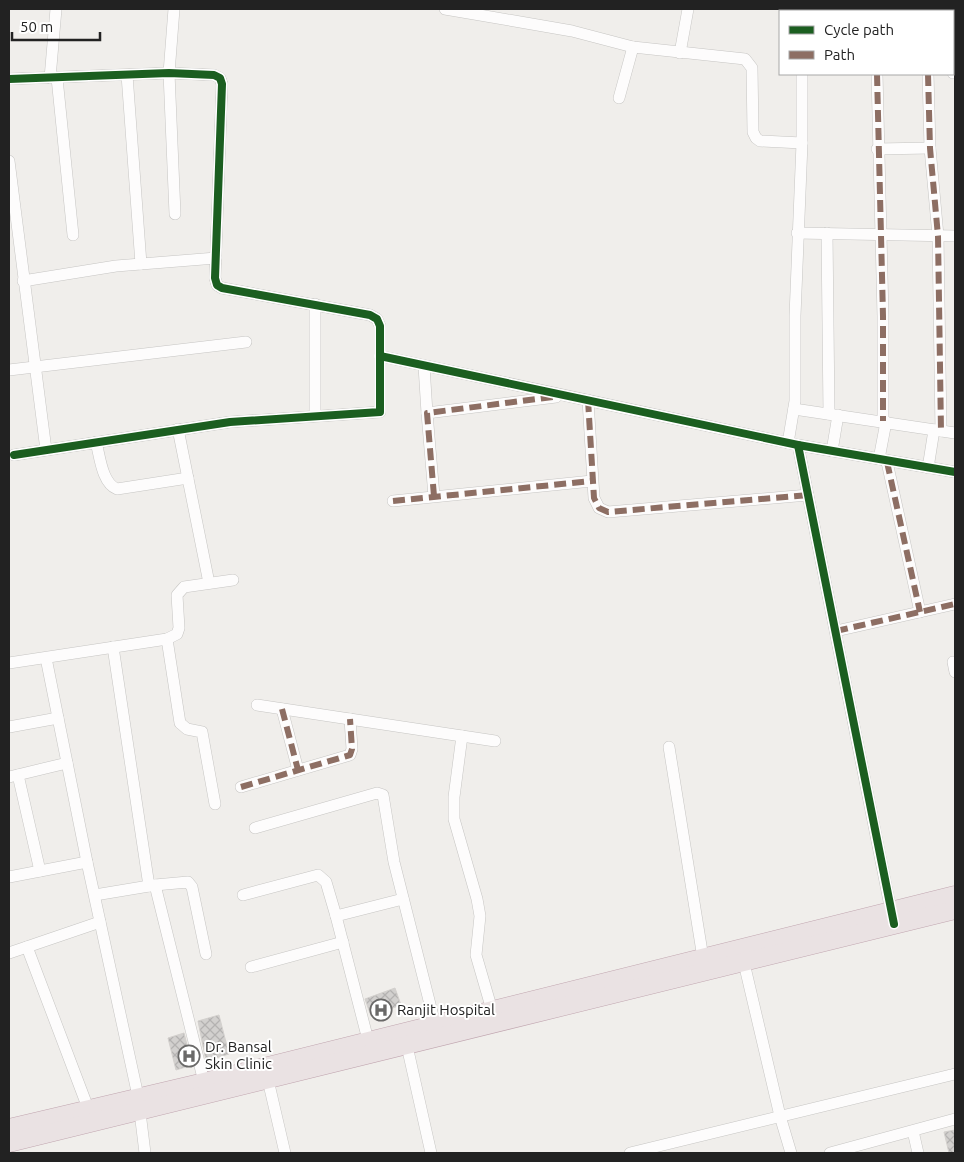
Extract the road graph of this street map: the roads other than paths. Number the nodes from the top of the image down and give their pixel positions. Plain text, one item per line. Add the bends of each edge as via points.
1 (56, 9) edge
2 (174, 9) edge
3 (445, 9) edge
4 (688, 9) edge
5 (633, 48) junction
6 (680, 53) junction
7 (169, 73) junction
8 (127, 75) junction
9 (802, 75) edge
10 (877, 75) edge
11 (928, 75) edge
12 (54, 78) junction
13 (9, 79) edge
14 (619, 98) dead end
15 (802, 143) junction
16 (930, 148) junction
17 (877, 149) junction
18 (9, 162) edge
19 (175, 214) dead end
20 (797, 233) junction
21 (827, 233) junction
22 (880, 234) junction
23 (73, 235) dead end
24 (938, 236) junction
25 (955, 236) edge
26 (216, 258) junction
27 (141, 264) junction
28 (23, 281) junction
29 (314, 304) junction
30 (246, 342) dead end
31 (380, 356) junction
32 (424, 366) junction
33 (34, 367) junction
34 (9, 370) edge
35 (565, 396) junction
36 (588, 400) junction
37 (794, 409) junction
38 (427, 413) junction
39 (833, 414) junction
40 (315, 415) junction
41 (884, 421) junction
42 (178, 430) junction
43 (938, 431) junction
44 (955, 433) edge
45 (96, 442) junction
46 (793, 444) junction
47 (46, 450) junction
48 (832, 451) junction
49 (14, 455) dead end
50 (883, 460) junction
51 (928, 468) junction
52 (955, 474) edge
53 (188, 478) junction
54 (592, 481) junction
55 (808, 495) junction
56 (434, 496) junction
57 (393, 501) dead end
58 (233, 580) dead end
59 (209, 583) junction
60 (955, 604) edge
61 (920, 612) junction
62 (836, 631) junction
63 (167, 639) junction
64 (113, 647) junction
65 (46, 658) junction
66 (9, 663) edge
67 (257, 705) dead end
68 (282, 709) junction
69 (58, 718) junction
70 (350, 719) junction
71 (9, 727) edge
72 (462, 736) junction
73 (495, 741) dead end
74 (669, 747) dead end
75 (67, 764) junction
76 (298, 770) junction
77 (13, 776) edge
78 (241, 787) dead end
79 (215, 804) dead end
80 (255, 828) dead end
81 (87, 862) junction
82 (40, 871) junction
83 (9, 878) edge
84 (152, 885) junction
85 (94, 895) junction
86 (243, 895) dead end
87 (955, 895) edge
88 (403, 900) junction
89 (955, 910) edge
90 (336, 916) junction
91 (892, 917) junction
92 (100, 922) junction
93 (342, 942) junction
94 (27, 947) junction
95 (9, 953) edge
96 (206, 954) dead end
97 (703, 958) junction
98 (744, 963) junction
99 (250, 967) dead end
100 (492, 1010) junction
101 (435, 1024) junction
102 (368, 1040) junction
103 (407, 1046) junction
104 (955, 1074) edge
105 (268, 1080) junction
106 (204, 1082) junction
107 (139, 1104) junction
108 (88, 1108) junction
109 (780, 1116) junction
110 (955, 1119) edge
111 (10, 1128) edge
112 (913, 1131) junction
113 (145, 1153) edge
114 (285, 1153) edge
115 (430, 1153) edge
116 (630, 1153) edge
117 (791, 1153) edge
118 (835, 1153) edge
119 (918, 1153) edge

1 - 12 street
2 - 7 street
3 - 5 street via 572,31
4 - 6 street
5 - 6 street
5 - 14 street
6 - 15 street via 750,62 756,138 760,141
7 - 8 street
7 - 19 street
7 - 26 street via 214,75 222,84
8 - 12 street
8 - 27 street
9 - 15 street
10 - 17 street
11 - 16 street
12 - 13 street
12 - 23 street
15 - 20 street
16 - 17 street
16 - 24 street
17 - 22 street
18 - 28 street
20 - 21 street
20 - 37 street
21 - 22 street
21 - 39 street
22 - 24 street
22 - 41 street
24 - 25 street
24 - 43 street
26 - 27 street
26 - 29 street via 215,278 222,288
27 - 28 street
28 - 33 street
29 - 31 street via 377,319
29 - 40 street
30 - 33 street
31 - 32 street
31 - 40 street via 380,412
32 - 35 street
32 - 38 street
33 - 34 street
33 - 47 street
35 - 36 street
35 - 38 street
36 - 46 street
36 - 54 street
37 - 39 street
37 - 46 street
38 - 56 street
39 - 41 street
39 - 48 street
40 - 42 street
41 - 43 street
41 - 50 street
42 - 45 street
42 - 53 street
43 - 44 street
43 - 51 street
45 - 47 street
45 - 53 street via 106,479 117,489
46 - 48 street
46 - 55 street
47 - 49 street
48 - 50 street
50 - 51 street
50 - 61 street
51 - 52 street
53 - 59 street
54 - 55 street via 599,508 608,512
54 - 56 street
55 - 62 street
56 - 57 street
58 - 59 street
59 - 63 street via 179,590 179,628
60 - 61 street
61 - 62 street
62 - 91 street
63 - 64 street
63 - 79 street via 179,718 183,726 202,732
64 - 65 street
64 - 84 street
65 - 66 street
65 - 69 street
67 - 68 street
68 - 70 street
68 - 76 street
69 - 71 street
69 - 75 street
70 - 72 street
70 - 76 street via 350,755
72 - 73 street
72 - 100 street via 454,819 477,899 480,916 476,955
74 - 97 street
75 - 77 street
75 - 81 street
76 - 78 street
77 - 82 street
80 - 88 street via 381,793
81 - 82 street
81 - 85 street
82 - 83 street
84 - 85 street
84 - 96 street via 188,882 192,887
84 - 106 street
85 - 92 street
86 - 90 street via 318,875 326,882
87 - 91 highway
88 - 90 street
88 - 101 street
89 - 91 highway
90 - 93 street
91 - 97 highway
91 - 98 highway
92 - 94 street
92 - 107 street
93 - 99 street
93 - 102 street
94 - 95 street
94 - 108 street
97 - 100 highway
98 - 103 highway
98 - 109 street
100 - 101 highway
101 - 102 highway
102 - 106 highway
103 - 105 highway
103 - 115 street
104 - 109 street
105 - 107 highway
105 - 114 street
106 - 107 highway
107 - 108 highway
107 - 111 highway
107 - 113 street
108 - 111 highway
109 - 116 street
109 - 117 street
110 - 112 street
112 - 118 street
112 - 119 street

